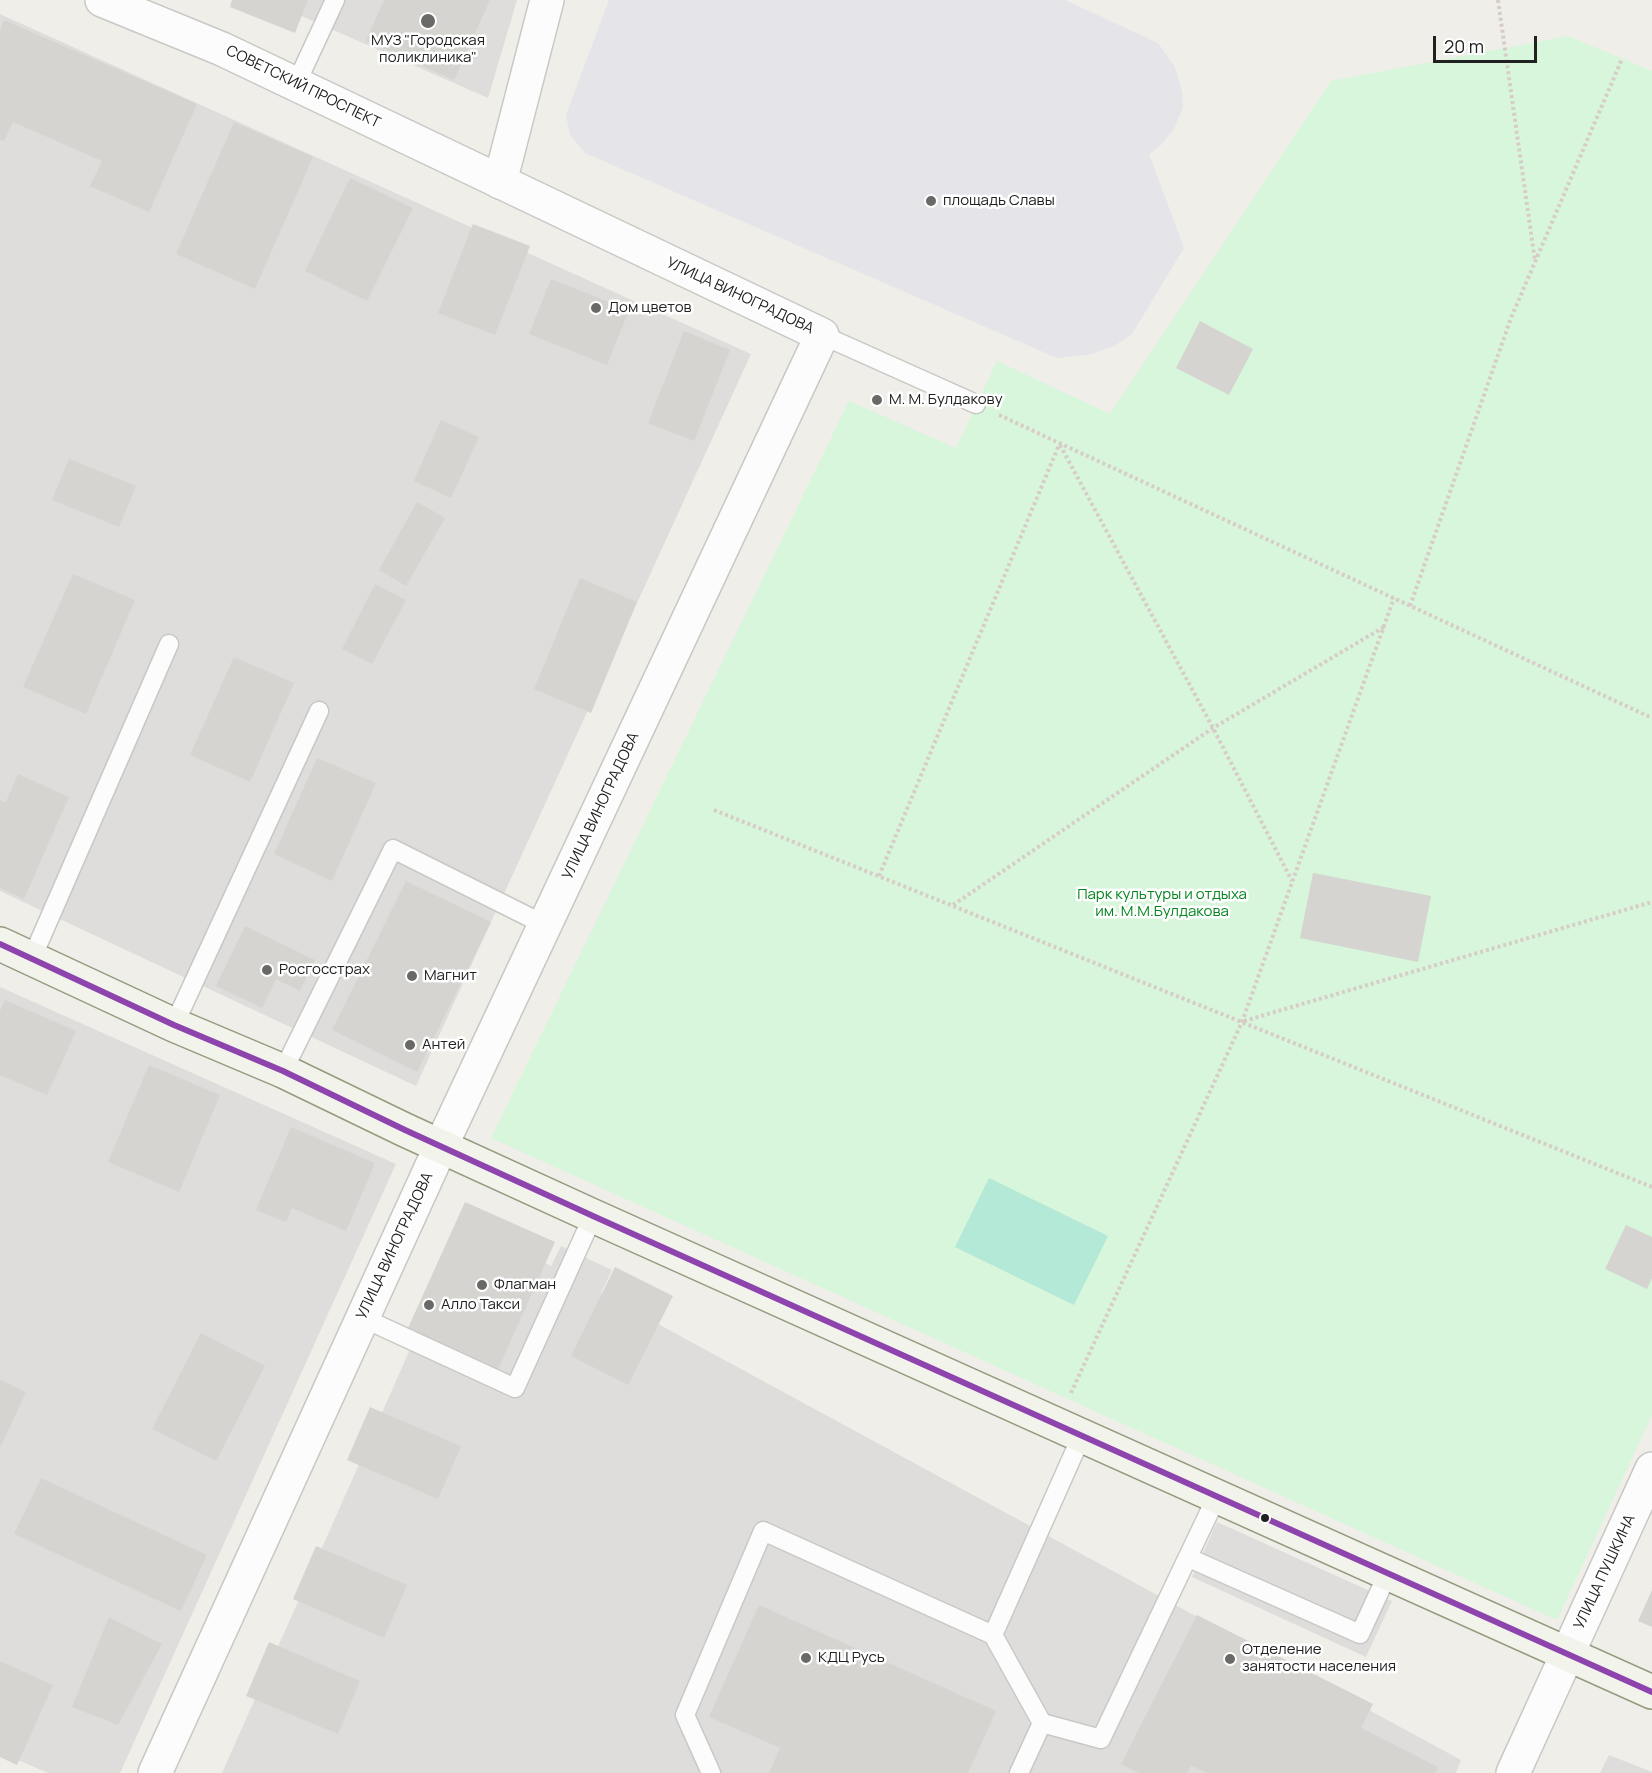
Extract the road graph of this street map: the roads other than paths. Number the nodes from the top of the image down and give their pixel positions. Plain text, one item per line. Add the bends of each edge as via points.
1 (102, 0) edge
2 (335, 0) edge
3 (547, 0) edge
4 (296, 84) junction
5 (500, 182) junction
6 (822, 334) junction
7 (976, 404) road end
8 (169, 644) dead end
9 (319, 711) dead end
10 (545, 924) junction
11 (0, 944) edge
12 (32, 958) junction
13 (174, 1025) junction
14 (284, 1071) junction
15 (441, 1146) junction
16 (593, 1216) junction
17 (363, 1318) junction
18 (1070, 1429) junction
19 (1652, 1469) edge
20 (1217, 1496) junction
21 (1189, 1558) junction
22 (1388, 1573) junction
23 (993, 1635) junction
24 (1568, 1654) junction
25 (1652, 1692) edge
26 (1042, 1723) junction
27 (155, 1773) edge
28 (711, 1773) edge
29 (1019, 1773) edge
30 (1513, 1773) edge

1 - 4 street, СОВЕТСКИЙ ПРОСПЕКТ
2 - 4 lane
3 - 5 street
4 - 5 street, СОВЕТСКИЙ ПРОСПЕКТ
5 - 6 street, УЛИЦА ВИНОГРАДОВА
6 - 7 lane
6 - 10 street, УЛИЦА ВИНОГРАДОВА
8 - 12 lane
9 - 13 lane
10 - 14 lane via 393,849
10 - 15 street, УЛИЦА ВИНОГРАДОВА
11 - 12 main road
12 - 13 main road
13 - 14 main road
14 - 15 main road
15 - 16 main road
15 - 17 street, УЛИЦА ВИНОГРАДОВА
16 - 17 lane via 515,1388
16 - 18 main road
17 - 27 street, УЛИЦА ВИНОГРАДОВА
18 - 20 main road
18 - 23 lane
19 - 24 street, УЛИЦА ПУШКИНА
20 - 21 lane
20 - 22 main road
21 - 22 lane via 1360,1634
21 - 26 lane via 1101,1739
22 - 24 main road
23 - 26 lane
23 - 28 lane via 763,1531 685,1715
24 - 25 main road
24 - 30 street, УЛИЦА ПУШКИНА
26 - 29 lane

